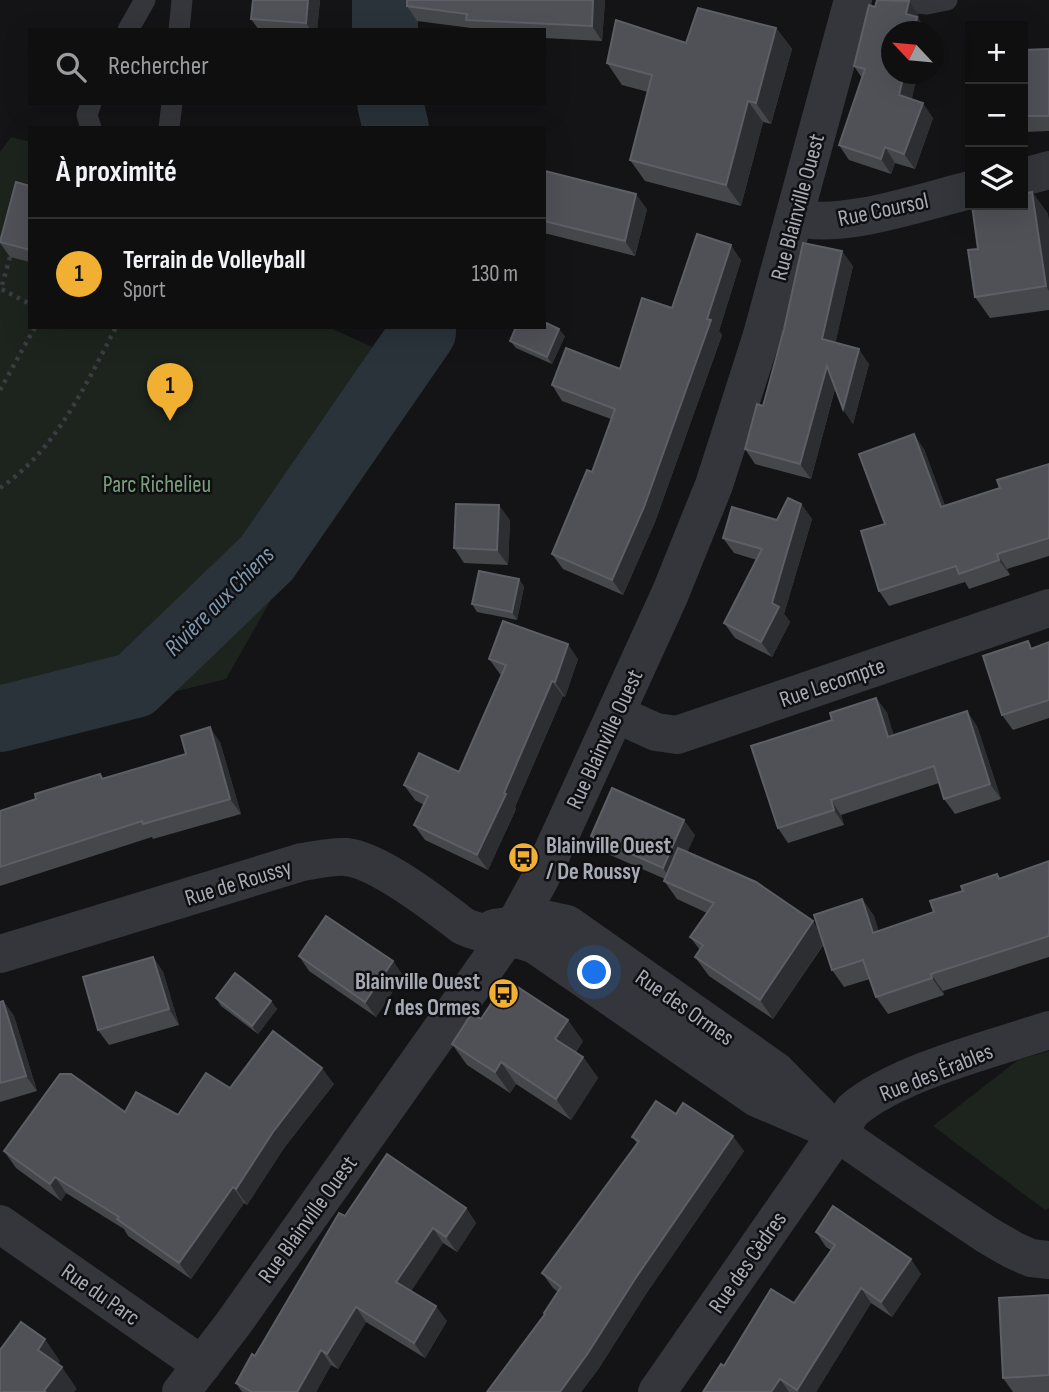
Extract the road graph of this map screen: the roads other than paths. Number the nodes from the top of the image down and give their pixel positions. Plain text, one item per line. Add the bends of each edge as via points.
1 (145, 0) edge
2 (182, 0) edge
3 (853, 0) edge
4 (889, 0) edge
5 (947, 0) edge
6 (129, 28) edge
7 (179, 28) edge
8 (90, 105) edge
9 (172, 105) edge
10 (90, 126) edge
11 (169, 126) edge
12 (1049, 170) edge
13 (1028, 176) edge
14 (965, 191) edge
15 (795, 217) junction
16 (1049, 608) edge
17 (617, 714) junction
18 (511, 930) junction
19 (0, 954) edge
20 (1049, 1030) edge
21 (836, 1132) junction
22 (0, 1224) edge
23 (1049, 1260) edge
24 (192, 1378) edge
25 (657, 1392) edge

1 - 6 lane
2 - 7 lane
3 - 15 street, Rue Blainville Ouest
4 - 5 lane via 928,4
8 - 10 lane
9 - 11 lane
12 - 13 street
14 - 15 street, Rue Coursol via 849,219
15 - 17 street, Rue Blainville Ouest via 714,485
16 - 17 street, Rue Lecompte via 688,732 667,735
17 - 18 street, Rue Blainville Ouest via 540,879
18 - 19 street, Rue de Roussy via 463,926 386,872 343,857 302,862
18 - 21 street, Rue des Ormes via 549,920 567,925 776,1070
18 - 24 street, Rue Blainville Ouest
20 - 21 street, Rue des Érables via 893,1086 863,1101
21 - 23 street, Rue des Ormes via 987,1235 1031,1258
21 - 25 street, Rue des Cèdres
22 - 24 street, Rue du Parc

